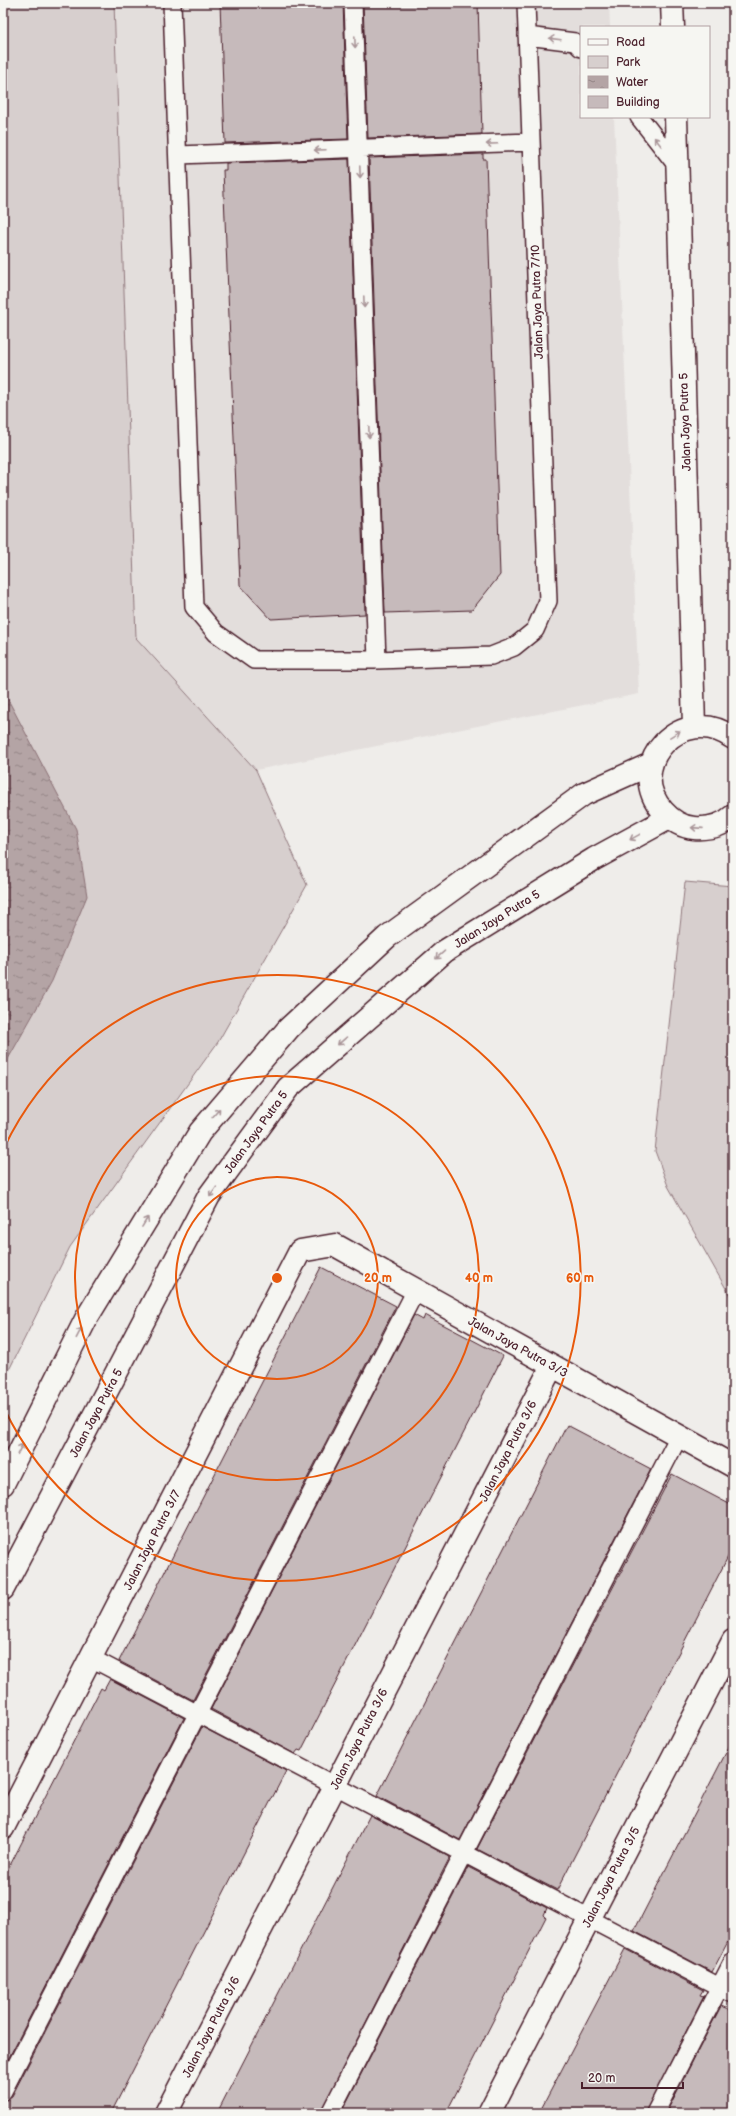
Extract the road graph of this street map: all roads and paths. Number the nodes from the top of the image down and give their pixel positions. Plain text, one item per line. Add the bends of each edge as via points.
1 (172, 3) edge
2 (353, 3) edge
3 (526, 3) edge
4 (672, 3) edge
5 (673, 26) edge
6 (527, 36) junction
7 (580, 47) edge
8 (640, 118) edge
9 (676, 118) edge
10 (531, 142) junction
11 (359, 149) junction
12 (178, 155) junction
13 (678, 167) junction
14 (377, 660) junction
15 (694, 726) junction
16 (733, 738) edge
17 (651, 764) junction
18 (733, 816) edge
19 (669, 818) junction
20 (300, 1251) joint
21 (416, 1290) junction
22 (552, 1366) junction
23 (679, 1436) junction
24 (733, 1466) edge
25 (3, 1484) edge
26 (3, 1589) edge
27 (733, 1641) edge
28 (91, 1658) junction
29 (198, 1714) junction
30 (335, 1786) junction
31 (3, 1828) edge
32 (464, 1853) junction
33 (589, 1919) junction
34 (733, 1961) edge
35 (726, 1991) edge
36 (3, 2091) edge
37 (166, 2113) edge
38 (330, 2113) edge
39 (490, 2113) edge
40 (654, 2113) edge

1 - 12 lane
2 -> 11 lane
3 - 6 lane, Jalan Jaya Putra 7/10
4 - 5 street
7 -> 6 lane via 575,42
6 - 10 lane, Jalan Jaya Putra 7/10
13 -> 8 lane
9 - 13 street, Jalan Jaya Putra 5
10 -> 11 lane
10 - 14 lane, Jalan Jaya Putra 7/10 via 548,601 535,630 514,647 491,656
11 -> 12 lane
11 -> 14 lane
12 - 14 lane via 194,607 216,633 254,660
13 - 15 street, Jalan Jaya Putra 5
15 - 16 street via 714,728
17 -> 15 street via 660,746 675,733
17 - 19 street via 650,784 656,803
25 -> 17 street via 86,1319 200,1132 289,1028 387,937 584,794
18 -> 19 street via 726,823 707,828 687,827
19 -> 26 street, Jalan Jaya Putra 5 via 594,860 445,951 288,1088 209,1196
20 - 21 street, Jalan Jaya Putra 3/3 via 335,1245
20 - 28 street, Jalan Jaya Putra 3/7
21 - 22 street, Jalan Jaya Putra 3/3
21 - 29 lane
22 - 23 street, Jalan Jaya Putra 3/3
22 - 30 street, Jalan Jaya Putra 3/6
23 - 24 street, Jalan Jaya Putra 3/3
23 - 32 lane
27 - 33 street, Jalan Jaya Putra 3/5
28 - 29 lane
28 - 31 street, Jalan Jaya Putra 3/7
29 - 30 lane
29 - 36 lane
30 - 32 lane
30 - 37 street, Jalan Jaya Putra 3/6
32 - 33 lane
32 - 38 lane
33 - 35 lane
33 - 39 street, Jalan Jaya Putra 3/5
34 - 35 lane
35 - 40 lane

